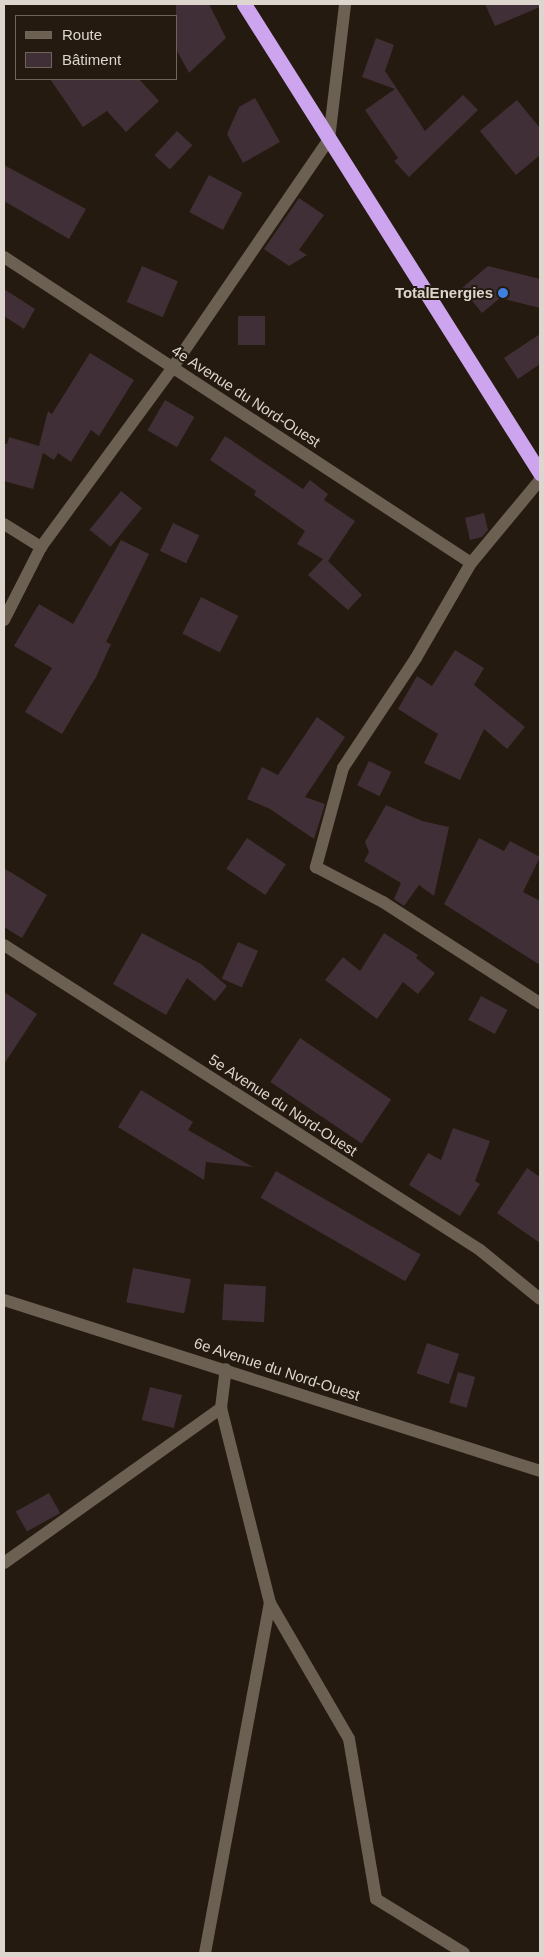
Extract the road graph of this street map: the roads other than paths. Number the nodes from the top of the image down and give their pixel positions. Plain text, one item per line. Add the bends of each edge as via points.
1 (244, 4) edge
2 (345, 4) edge
3 (329, 139) junction
4 (4, 257) edge
5 (173, 367) junction
6 (540, 473) edge
7 (540, 480) edge
8 (4, 524) edge
9 (41, 547) junction
10 (471, 563) junction
11 (4, 620) edge
12 (4, 945) edge
13 (540, 1003) edge
14 (540, 1299) edge
15 (4, 1300) edge
16 (226, 1369) junction
17 (220, 1408) junction
18 (540, 1471) edge
19 (4, 1564) edge
20 (270, 1603) junction
21 (205, 1953) edge
22 (464, 1953) edge

1 - 3 highway
2 - 3 street
3 - 5 street
3 - 6 highway
4 - 5 street, 4e Avenue du Nord-Ouest
5 - 9 street
5 - 10 street, 4e Avenue du Nord-Ouest
7 - 10 street
8 - 9 street
9 - 11 street
10 - 13 street via 416,658 343,768 316,867 384,902
12 - 14 street, 5e Avenue du Nord-Ouest via 480,1250
15 - 16 street, 6e Avenue du Nord-Ouest
16 - 17 street
16 - 18 street, 6e Avenue du Nord-Ouest
17 - 19 street
17 - 20 street
20 - 21 street
20 - 22 street via 349,1739 376,1899

